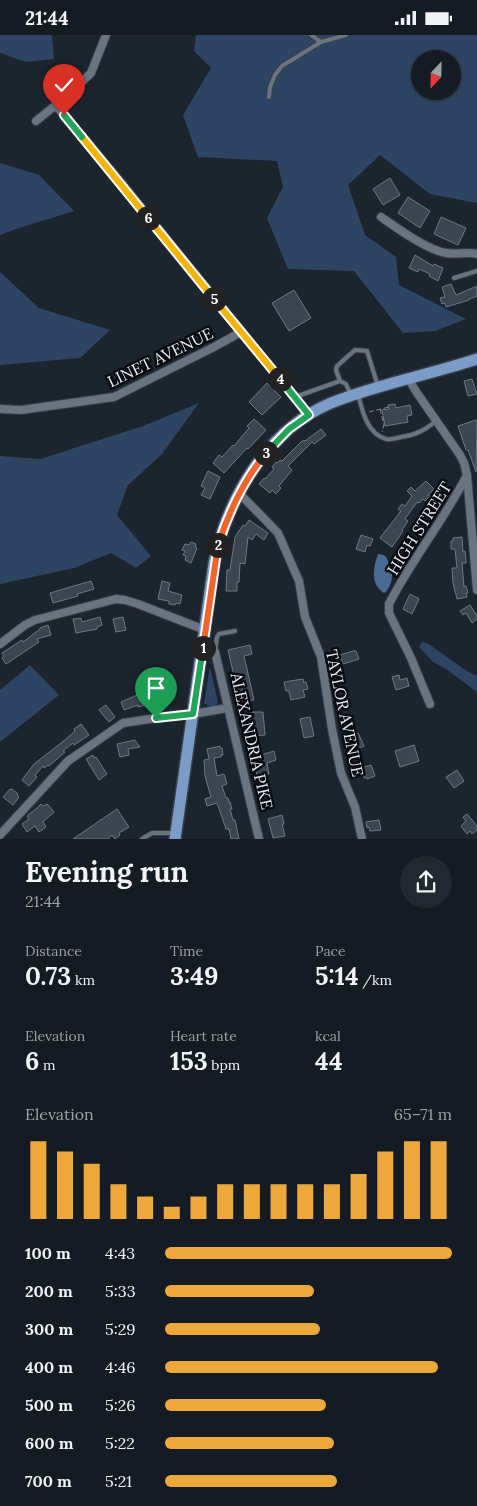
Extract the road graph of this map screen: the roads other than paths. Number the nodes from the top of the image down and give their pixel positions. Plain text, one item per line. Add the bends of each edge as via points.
1 (106, 35) edge
2 (311, 35) edge
3 (346, 35) edge
4 (322, 42) junction
5 (269, 97) dead end
6 (56, 106) junction
7 (36, 121) dead end
8 (381, 217) dead end
9 (477, 254) edge
10 (477, 271) edge
11 (454, 278) dead end
12 (241, 332) junction
13 (477, 359) edge
14 (408, 378) junction
15 (340, 381) junction
16 (378, 388) junction
17 (354, 395) junction
18 (295, 397) junction
19 (0, 409) edge
20 (309, 415) junction
21 (436, 421) junction
22 (467, 475) junction
23 (239, 493) junction
24 (477, 591) edge
25 (205, 630) junction
26 (235, 631) dead end
27 (0, 644) edge
28 (215, 652) joint
29 (430, 704) dead end
30 (227, 708) junction
31 (193, 714) junction
32 (0, 835) edge
33 (176, 836) edge
34 (142, 839) edge
35 (259, 839) edge
36 (362, 839) edge

1 - 6 street via 92,73
2 - 4 lane
3 - 4 lane
4 - 5 lane via 282,66 275,75
6 - 7 street
6 - 12 street
8 - 9 street via 412,238 443,253
10 - 11 lane
12 - 18 street
12 - 19 street, LINET AVENUE via 114,397 21,410
13 - 14 main road
14 - 16 main road
14 - 21 street, HIGH STREET
15 - 16 lane via 337,366 356,350 367,351
15 - 17 lane
15 - 18 lane
16 - 17 main road
17 - 20 main road
17 - 21 lane via 366,421 384,439 414,435
18 - 20 street
20 - 23 main road via 274,443
21 - 22 street, HIGH STREET via 460,455
22 - 24 street
22 - 29 street, HIGH STREET via 389,604 389,613
23 - 25 main road via 218,546
23 - 36 street, TAYLOR AVENUE via 278,533 299,581 305,617 321,657 342,773 355,807
25 - 27 street via 138,604 116,599 35,620
25 - 31 main road
26 - 28 lane via 219,634
28 - 30 street, ALEXANDRIA PIKE
30 - 31 street
30 - 35 street, ALEXANDRIA PIKE
31 - 32 street via 123,723 68,761
31 - 33 main road
33 - 34 lane via 159,832

